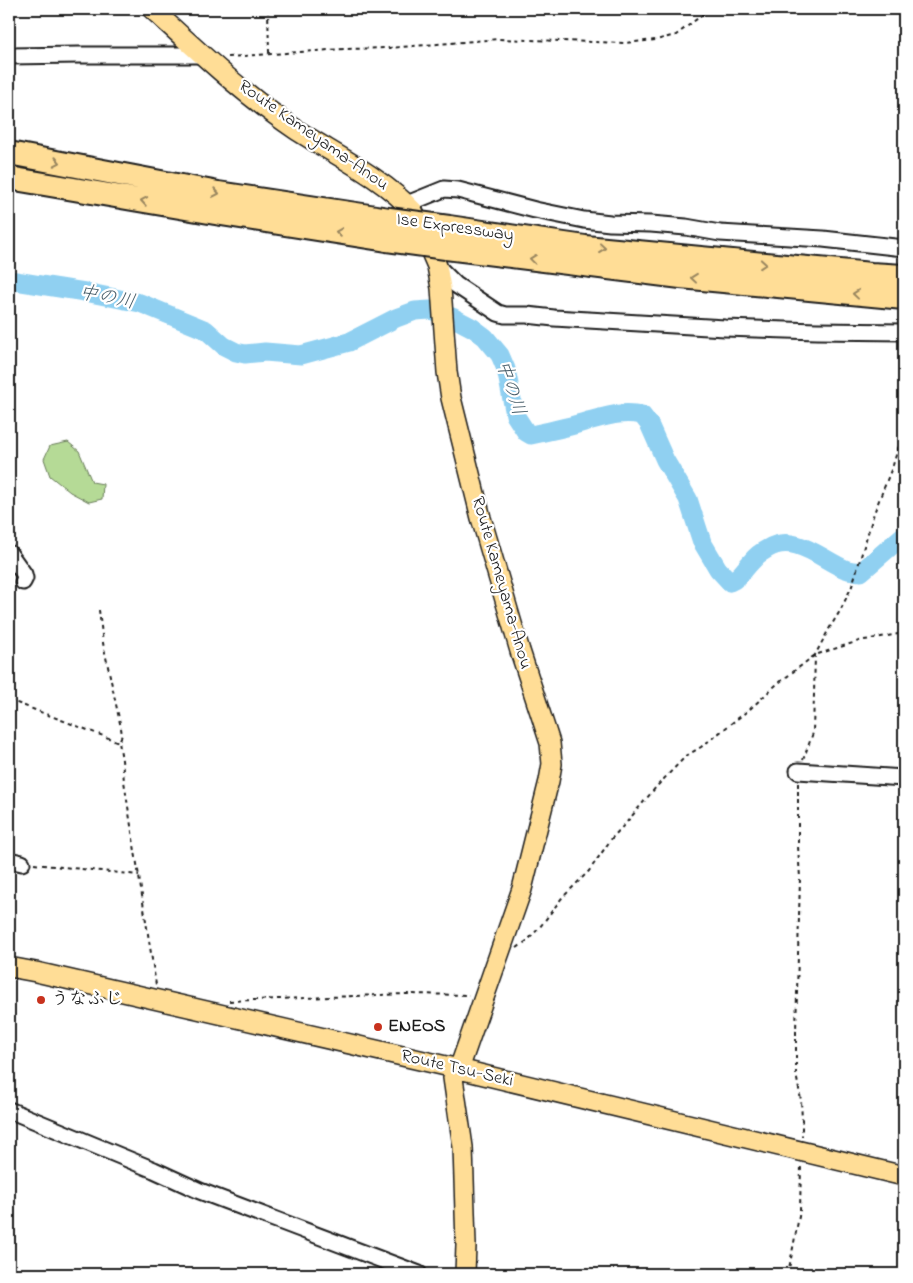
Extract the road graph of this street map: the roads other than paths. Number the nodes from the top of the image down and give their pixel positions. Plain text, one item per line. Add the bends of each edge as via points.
1 (152, 9) edge
2 (202, 55) junction
3 (9, 56) edge
4 (9, 153) edge
5 (9, 178) edge
6 (407, 204) junction
7 (388, 229) junction
8 (444, 247) junction
9 (904, 248) edge
10 (904, 276) edge
11 (904, 298) edge
12 (904, 332) edge
13 (9, 553) edge
14 (23, 582) dead end
15 (798, 771) road end
16 (904, 778) edge
17 (9, 967) edge
18 (459, 1070) junction
19 (9, 1110) edge
20 (904, 1176) edge
21 (419, 1274) edge
22 (465, 1274) edge

1 - 2 main road, Route Kameyama-Anou
2 - 3 street
2 - 6 main road, Route Kameyama-Anou via 294,128 383,184
4 -> 7 highway, Ise Expressway
7 -> 5 highway, Ise Expressway via 215,213
6 - 8 main road, Route Kameyama-Anou
6 - 9 street via 444,188 584,220
7 - 8 highway, Ise Expressway, bridge
8 -> 10 highway, Ise Expressway via 586,247
11 -> 8 highway, Ise Expressway via 681,277
8 - 12 street via 456,285 505,315 817,331
8 - 18 main road, Route Kameyama-Anou via 441,288 451,398 468,471 544,726 552,764 522,889
13 - 14 street via 24,574
15 - 16 street
17 - 18 main road, Route Tsu-Seki
18 - 20 main road, Route Tsu-Seki
18 - 22 main road, Route Kameyama-Anou via 453,1078 463,1147
19 - 21 street via 200,1191

